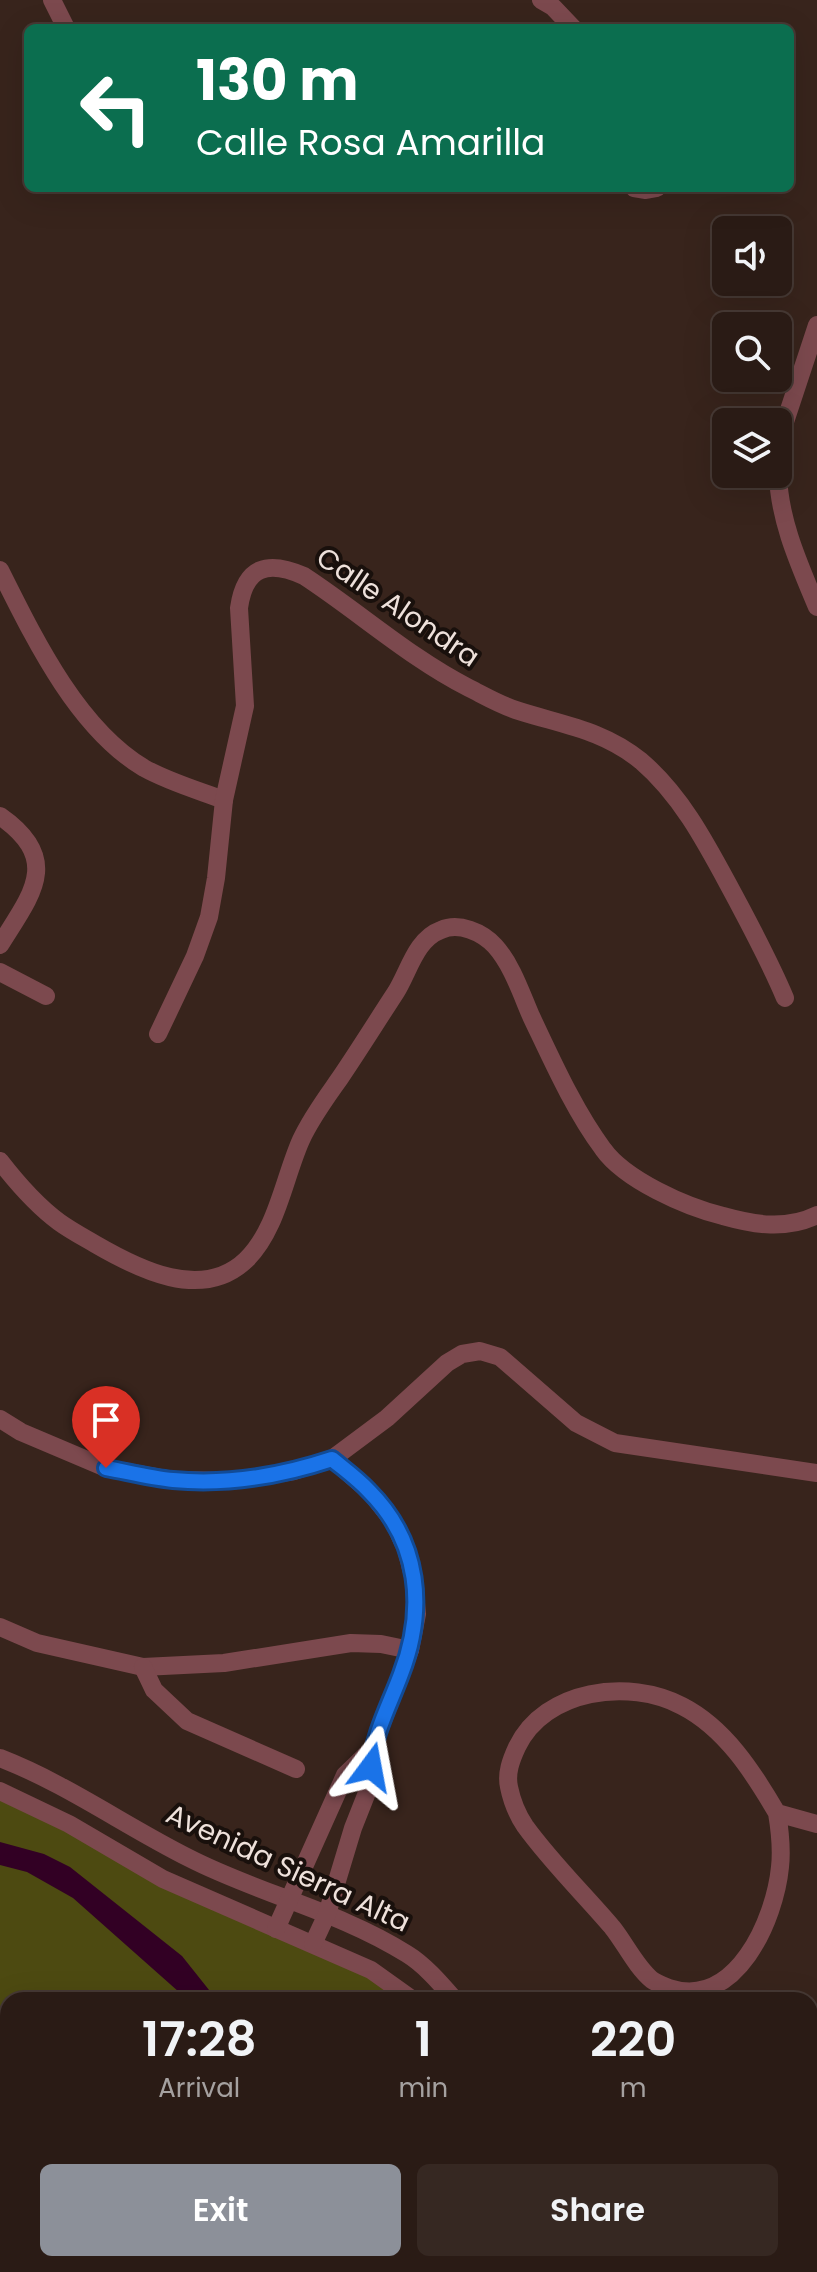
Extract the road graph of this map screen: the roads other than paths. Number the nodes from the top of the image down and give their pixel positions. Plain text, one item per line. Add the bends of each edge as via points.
1 (52, 0) edge
2 (541, 0) edge
3 (64, 24) edge
4 (569, 24) edge
5 (817, 325) edge
6 (790, 408) edge
7 (779, 488) edge
8 (0, 570) edge
9 (7, 600) edge
10 (817, 607) edge
11 (224, 800) junction
12 (0, 816) edge
13 (0, 945) edge
14 (0, 972) edge
15 (46, 996) dead end
16 (785, 998) dead end
17 (158, 1034) dead end
18 (0, 1161) edge
19 (817, 1215) edge
20 (0, 1419) edge
21 (332, 1459) junction
22 (817, 1473) edge
23 (0, 1627) edge
24 (410, 1650) junction
25 (143, 1667) junction
26 (372, 1749) junction
27 (0, 1758) edge
28 (296, 1769) dead end
29 (0, 1791) edge
30 (777, 1813) junction
31 (327, 1818) junction
32 (817, 1824) edge
33 (353, 1828) junction
34 (289, 1900) junction
35 (327, 1914) junction
36 (276, 1929) junction
37 (313, 1944) junction
38 (402, 1992) edge
39 (447, 1992) edge

1 - 3 street
2 - 4 street
5 - 6 street
7 - 10 street
8 - 9 street
9 - 11 street via 63,684 115,745 162,777
11 - 16 street, Calle Alondra via 245,706 241,593 257,571 286,568 468,688 517,710 575,725 640,761 672,793 703,838
11 - 17 street, Calle Alondra via 209,917
12 - 13 street via 27,840 37,879
14 - 15 street
18 - 19 street via 60,1223 133,1266 187,1280 232,1271 265,1233 301,1140 423,942 432,933 460,927 479,933 504,957 604,1152 633,1175 705,1212 770,1226
20 - 21 street via 106,1468 173,1480 230,1481
21 - 22 street via 447,1363 480,1351 500,1357 576,1423 615,1443
21 - 24 street via 370,1492 406,1549 417,1614
23 - 25 street via 37,1643
24 - 25 street via 351,1643 224,1663
24 - 26 street
25 - 28 street via 154,1690 187,1721
26 - 31 street via 345,1775
26 - 33 street via 370,1785
27 - 34 street, Avenida Sierra Alta via 67,1788 190,1859
29 - 36 street, Avenida Sierra Alta via 163,1879
30 - 30 street via 780,1868 761,1935 727,1979 686,1991 652,1979 564,1876 524,1824 507,1779 516,1749 534,1721 556,1705 618,1690 681,1705 711,1725 753,1771
30 - 32 street
31 - 33 street
31 - 34 street
33 - 35 street
34 - 35 street, Avenida Sierra Alta
34 - 36 street
35 - 37 street
35 - 39 street, Avenida Sierra Alta via 409,1955
36 - 37 street, Avenida Sierra Alta
37 - 38 street, Avenida Sierra Alta via 371,1970

